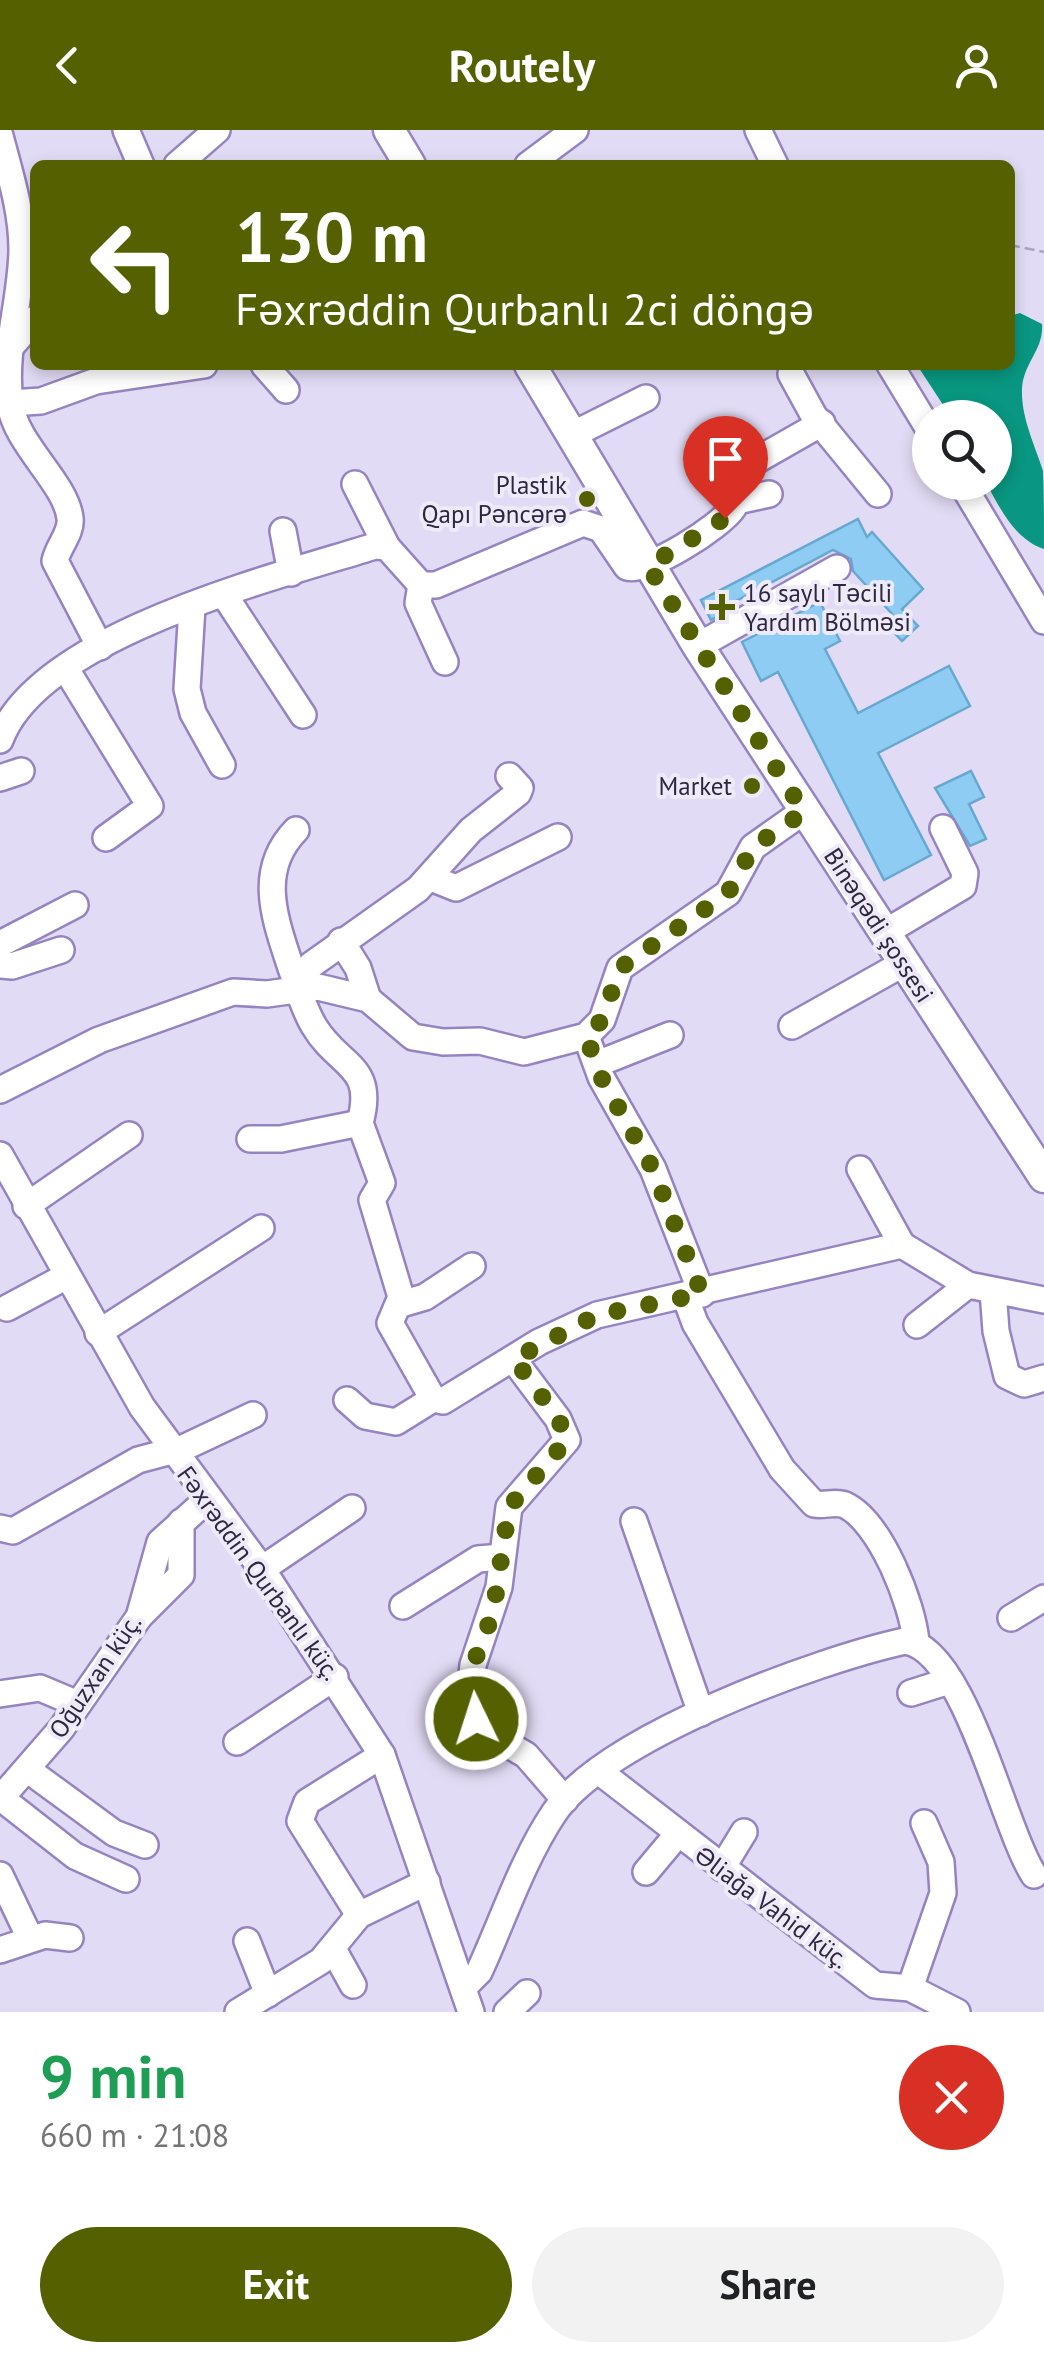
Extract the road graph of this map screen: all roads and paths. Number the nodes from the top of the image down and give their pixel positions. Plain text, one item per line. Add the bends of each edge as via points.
1 (126, 130) edge
2 (217, 130) edge
3 (389, 130) edge
4 (574, 130) edge
5 (758, 130) edge
6 (0, 136) edge
7 (139, 160) edge
8 (183, 160) edge
9 (407, 160) edge
10 (535, 160) edge
11 (773, 160) edge
12 (1015, 246) edge
13 (1044, 252) edge
14 (30, 326) edge
15 (8, 350) junction
16 (170, 370) edge
17 (268, 370) edge
18 (533, 370) edge
19 (893, 370) edge
20 (792, 374) dead end
21 (6, 387) edge
22 (286, 390) dead end
23 (646, 398) dead end
24 (912, 401) edge
25 (822, 423) junction
26 (572, 436) junction
27 (355, 484) dead end
28 (769, 494) dead end
29 (878, 494) dead end
30 (972, 500) edge
31 (737, 502) junction
32 (284, 531) dead end
33 (386, 547) junction
34 (648, 566) junction
35 (837, 568) dead end
36 (291, 573) junction
37 (421, 585) junction
38 (226, 596) junction
39 (192, 607) junction
40 (1044, 621) edge
41 (698, 646) junction
42 (100, 647) junction
43 (445, 662) dead end
44 (66, 669) junction
45 (303, 715) dead end
46 (0, 740) edge
47 (222, 765) dead end
48 (509, 776) dead end
49 (804, 812) junction
50 (944, 828) dead end
51 (296, 830) dead end
52 (558, 836) dead end
53 (106, 838) dead end
54 (431, 878) junction
55 (75, 905) dead end
56 (884, 933) junction
57 (341, 941) junction
58 (0, 944) edge
59 (61, 950) dead end
60 (904, 963) junction
61 (0, 965) edge
62 (298, 987) junction
63 (368, 999) junction
64 (792, 1026) dead end
65 (670, 1035) dead end
66 (586, 1036) junction
67 (596, 1064) junction
68 (0, 1090) edge
69 (360, 1123) junction
70 (129, 1135) dead end
71 (250, 1140) dead end
72 (0, 1155) edge
73 (860, 1169) dead end
74 (1043, 1171) edge
75 (26, 1206) junction
76 (261, 1228) dead end
77 (902, 1246) junction
78 (472, 1266) dead end
79 (65, 1277) junction
80 (981, 1288) junction
81 (694, 1295) junction
82 (1044, 1300) edge
83 (401, 1304) junction
84 (7, 1308) dead end
85 (917, 1325) dead end
86 (98, 1333) junction
87 (514, 1359) junction
88 (1044, 1378) edge
89 (433, 1399) junction
90 (348, 1400) dead end
91 (253, 1415) dead end
92 (172, 1450) junction
93 (208, 1498) junction
94 (352, 1508) dead end
95 (634, 1521) dead end
96 (0, 1528) edge
97 (502, 1558) junction
98 (262, 1569) junction
99 (1044, 1598) edge
100 (404, 1606) dead end
101 (1011, 1618) dead end
102 (916, 1642) junction
103 (334, 1676) junction
104 (949, 1681) junction
105 (910, 1693) dead end
106 (0, 1694) edge
107 (78, 1704) junction
108 (700, 1712) junction
109 (236, 1742) dead end
110 (382, 1755) junction
111 (28, 1770) junction
112 (600, 1772) junction
113 (1, 1798) edge
114 (565, 1800) junction
115 (924, 1823) dead end
116 (744, 1832) dead end
117 (677, 1834) junction
118 (145, 1845) dead end
119 (722, 1868) junction
120 (646, 1872) dead end
121 (0, 1875) edge
122 (1034, 1875) dead end
123 (126, 1878) dead end
124 (427, 1882) junction
125 (358, 1915) junction
126 (30, 1938) junction
127 (70, 1938) dead end
128 (248, 1941) dead end
129 (334, 1949) junction
130 (0, 1950) edge
131 (354, 1985) dead end
132 (910, 1988) junction
133 (526, 1993) dead end
134 (268, 1994) junction
135 (467, 2000) edge
136 (238, 2012) edge
137 (507, 2012) edge
138 (957, 2012) edge

1 - 7 street
2 - 8 street
3 - 9 main road
4 - 10 street
5 - 11 street
6 - 15 street via 22,252
12 - 13 path
14 - 15 street
15 - 21 street
16 - 21 street via 96,381 41,401
17 - 22 street
18 - 26 main road, Binəqədi şossesi
19 - 24 street
20 - 25 street
21 - 42 street via 18,429 68,509 70,529 55,560
23 - 26 street
25 - 29 street
25 - 31 street via 750,464
26 - 34 main road, Binəqədi şossesi
27 - 33 street
28 - 31 street
30 - 40 street
31 - 34 street via 714,526
32 - 36 street
33 - 36 street
33 - 37 street
34 - 37 street via 627,566 600,530 583,523 455,581
34 - 41 main road, Binəqədi şossesi
35 - 41 street
36 - 38 street
37 - 43 street via 418,603
38 - 39 street
38 - 45 street
39 - 42 street via 166,612
39 - 47 street via 186,689
41 - 49 main road, Binəqədi şossesi
42 - 44 street
44 - 46 street via 17,708
44 - 53 street via 150,806
48 - 54 street via 518,793 471,830
49 - 56 main road, Binəqədi şossesi
49 - 66 street via 753,847 728,893 620,968 602,1020
50 - 56 street via 966,873 963,886
51 - 62 street via 275,857 271,896
52 - 54 street via 456,888
54 - 57 street
55 - 58 street
56 - 60 main road, Binəqədi şossesi
57 - 62 street
57 - 63 street
59 - 61 street
60 - 64 street
60 - 74 main road, Binəqədi şossesi
62 - 63 street
62 - 68 street via 233,992 99,1040
62 - 69 street via 317,1032 365,1088
63 - 66 street via 413,1037 480,1041 524,1052
65 - 67 street
66 - 67 street
67 - 81 street via 653,1169
69 - 71 street
69 - 83 street via 382,1178 372,1200
70 - 75 street
72 - 75 street, Fəxrəddin Qurbanlı küç.
73 - 77 street
75 - 79 street, Fəxrəddin Qurbanlı küç.
76 - 86 street
77 - 80 street
77 - 81 street
78 - 83 street via 425,1298
79 - 84 street
79 - 86 street, Fəxrəddin Qurbanlı küç.
80 - 82 street
80 - 85 street
80 - 88 street via 1007,1376 1024,1384
81 - 87 street via 597,1315
81 - 102 street via 695,1323 790,1478 814,1504 845,1505 889,1556
83 - 89 street via 390,1323
86 - 92 street, Fəxrəddin Qurbanlı küç.
87 - 89 street via 443,1401
87 - 97 street via 567,1440 515,1496
89 - 90 street via 396,1422 364,1416
91 - 92 street
92 - 93 street, Fəxrəddin Qurbanlı küç.
92 - 96 street via 138,1460 13,1531
93 - 98 street, Fəxrəddin Qurbanlı küç.
93 - 107 street, Oğuzxan küç. via 160,1542 139,1617
94 - 98 street
95 - 108 street
97 - 100 street via 478,1559
97 - 114 street via 493,1613 473,1665 471,1703 483,1730 526,1755
98 - 103 street, Fəxrəddin Qurbanlı küç.
99 - 101 street
102 - 104 street
102 - 108 street via 808,1669
103 - 109 street
103 - 110 street, Fəxrəddin Qurbanlı küç.
104 - 105 street
104 - 122 street
106 - 107 street via 40,1688
107 - 111 street, Oğuzxan küç.
108 - 112 street
110 - 124 street, Fəxrəddin Qurbanlı küç.
110 - 125 street via 300,1811 300,1822
111 - 113 street, Oğuzxan küç.
111 - 118 street via 114,1833
112 - 114 street
112 - 117 street, Əliağa Vahid küç.
113 - 123 street via 75,1856
114 - 135 street via 532,1855
115 - 132 street via 941,1862 944,1893
116 - 119 street
117 - 119 street, Əliağa Vahid küç.
117 - 120 street
119 - 132 street, Əliağa Vahid küç. via 875,1985
121 - 126 street
124 - 125 street
124 - 135 street, Fəxrəddin Qurbanlı küç.
125 - 129 street
126 - 127 street
126 - 130 street
128 - 134 street
129 - 131 street
129 - 134 street
132 - 138 street, Əliağa Vahid küç.
133 - 137 street
134 - 136 street

